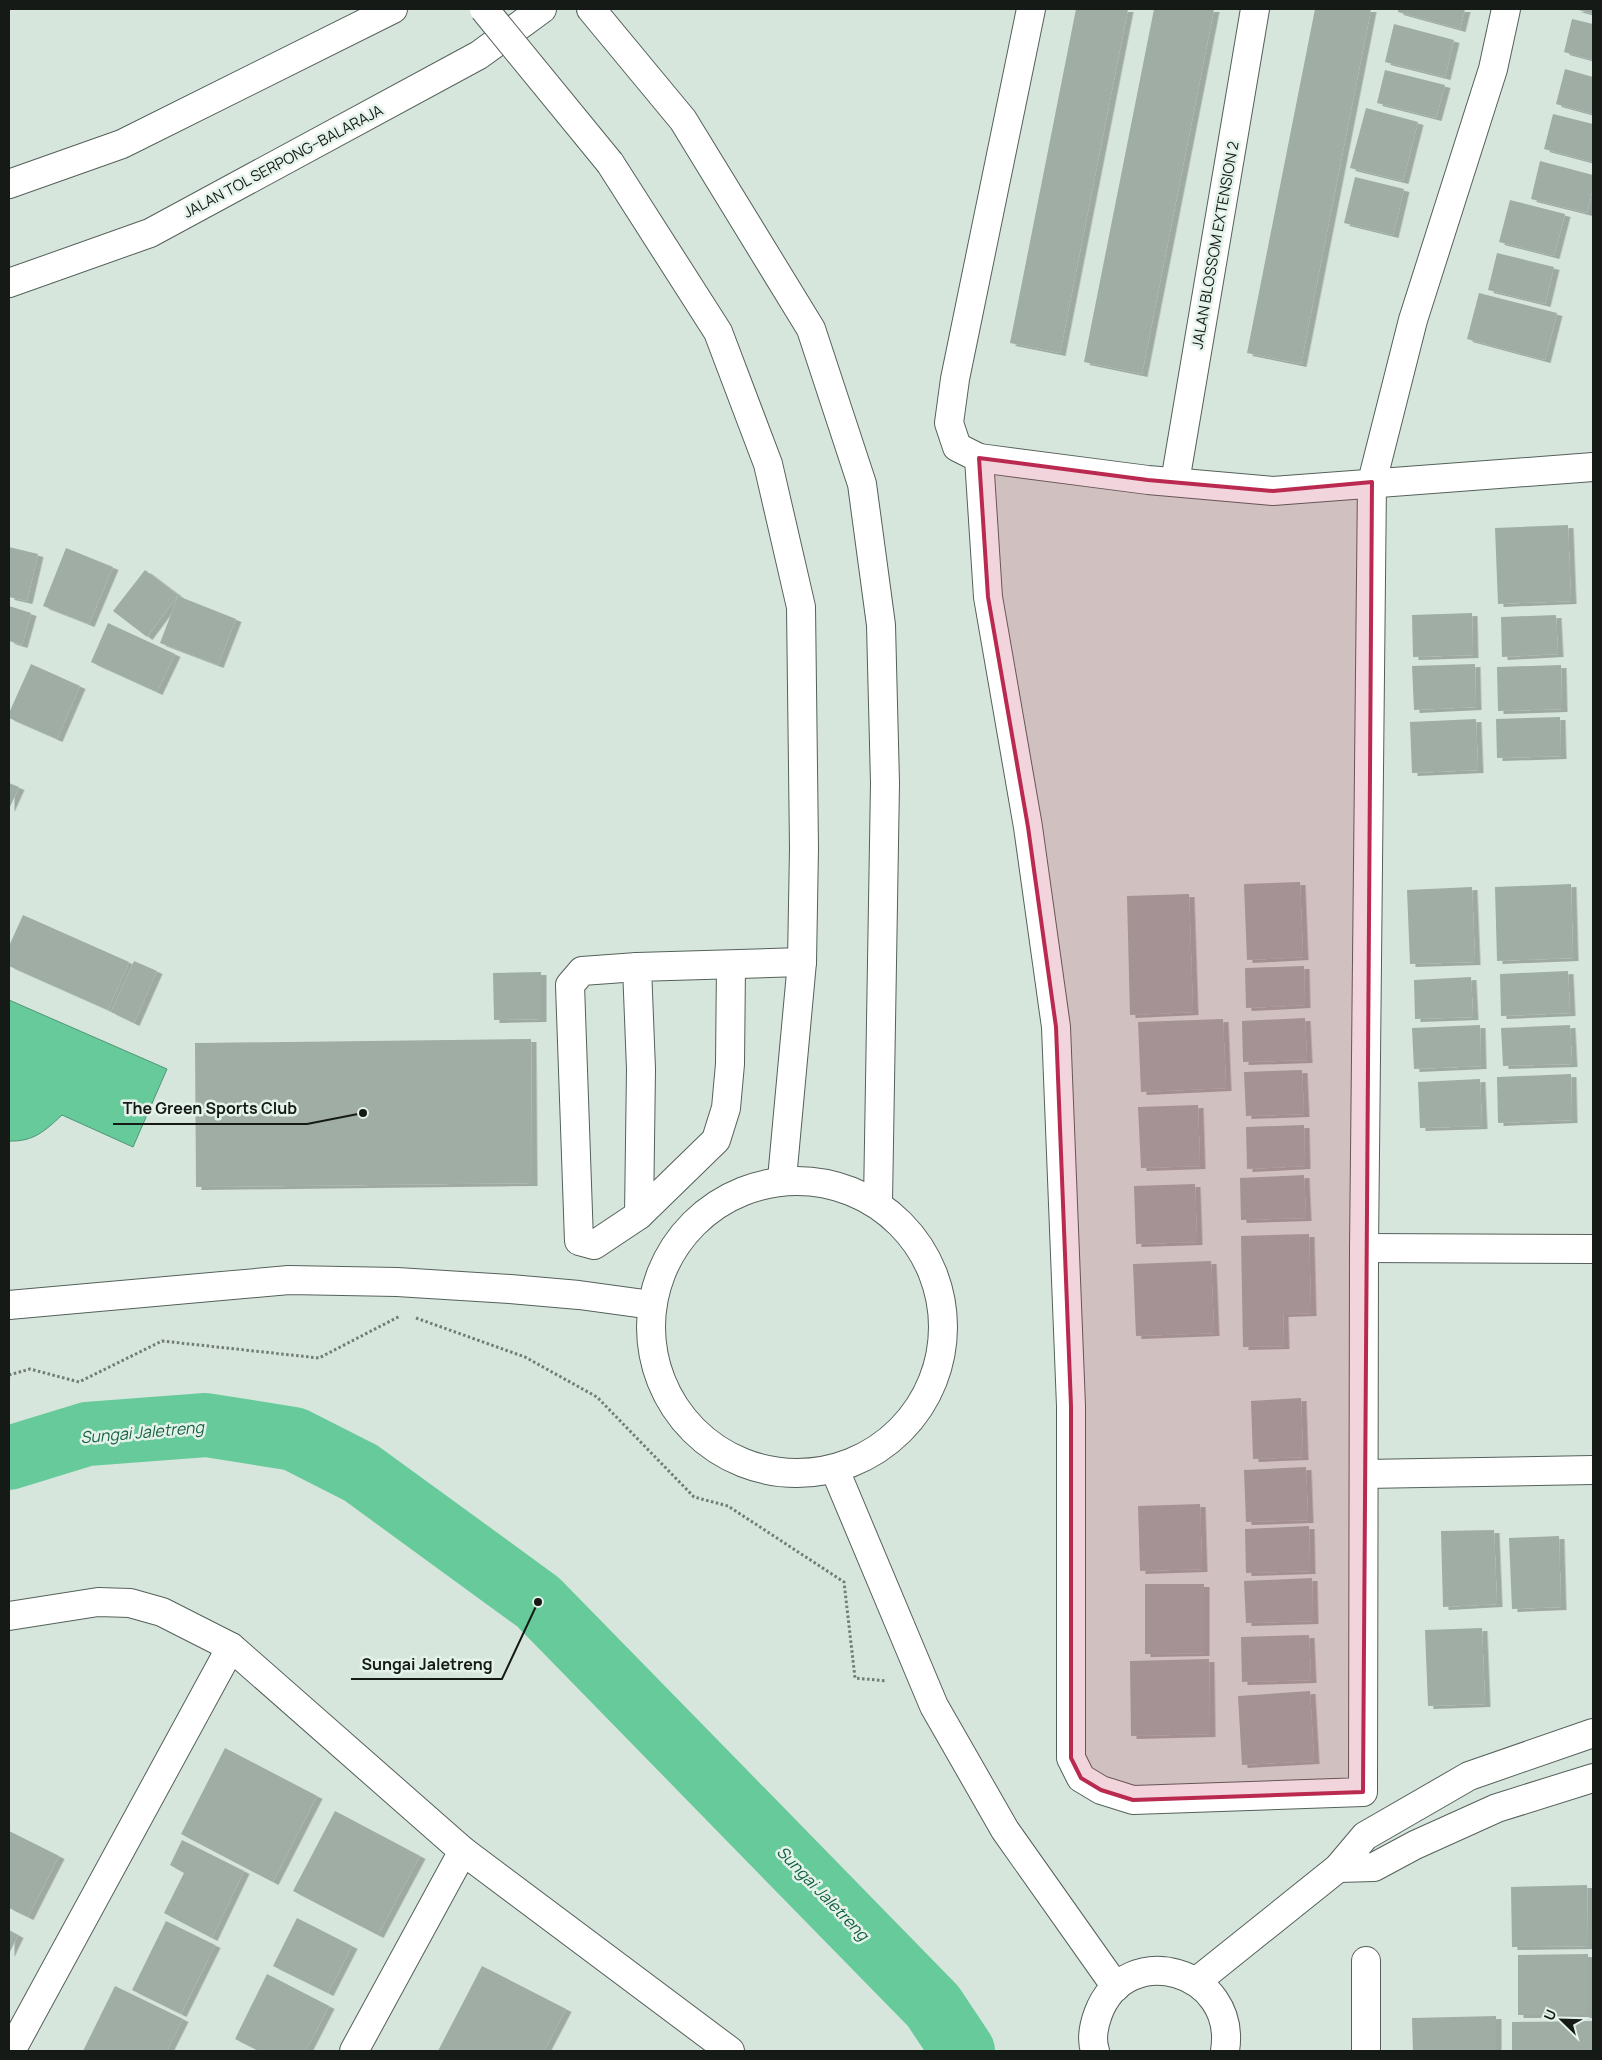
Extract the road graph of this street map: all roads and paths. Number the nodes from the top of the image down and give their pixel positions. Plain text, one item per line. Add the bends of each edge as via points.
1 (393, 9) edge
2 (484, 9) edge
3 (542, 9) edge
4 (591, 9) edge
5 (1031, 9) edge
6 (1255, 9) edge
7 (1506, 9) edge
8 (9, 184) edge
9 (9, 283) edge
10 (979, 458) junction
11 (1593, 467) edge
12 (1174, 482) junction
13 (1372, 482) junction
14 (802, 962) junction
15 (731, 965) junction
16 (637, 967) junction
17 (782, 1179) junction
18 (878, 1202) junction
19 (639, 1215) junction
20 (1364, 1248) junction
21 (1593, 1249) edge
22 (9, 1305) edge
23 (652, 1305) junction
24 (405, 1314) dead end
25 (414, 1317) dead end
26 (9, 1375) edge
27 (834, 1470) junction
28 (1593, 1470) edge
29 (1364, 1474) junction
30 (9, 1616) edge
31 (231, 1647) junction
32 (925, 1684) junction
33 (1593, 1733) edge
34 (1593, 1778) edge
35 (463, 1851) junction
36 (1338, 1868) junction
37 (1366, 1961) dead end
38 (1197, 1981) junction
39 (1116, 1987) junction
40 (11, 2051) edge
41 (354, 2051) edge
42 (730, 2051) edge
43 (1095, 2051) edge
44 (1225, 2051) edge
45 (1366, 2051) edge

1 - 8 main road via 122,144
2 - 14 main road, bridge via 610,163 718,332 768,464 801,607
3 - 9 main road, JALAN TOL SERPONG–BALARAJA via 479,55 150,233
4 - 18 main road via 683,120 811,329 862,484 881,625 885,783
5 - 10 main road via 955,379 949,423 957,447
6 - 12 main road, JALAN BLOSSOM EXTENSION 2
7 - 13 main road via 1493,69 1413,320
10 - 12 main road
10 - 29 main road via 988,597 1028,827 1056,1027 1071,1406 1071,1758 1082,1778 1101,1790 1133,1800 1363,1792
11 - 13 main road
12 - 13 main road via 1273,490
13 - 20 main road
14 - 15 main road
14 - 17 main road
15 - 16 main road
15 - 19 main road via 730,1064 726,1108 716,1140
16 - 19 main road via 641,1069
16 - 19 main road via 582,971 570,985 580,1241 594,1245
17 - 18 main road via 832,1183
17 - 23 main road via 736,1192 696,1220 667,1258
18 - 27 main road via 914,1235 937,1278 945,1325 937,1373 914,1417 879,1450
20 - 21 main road
20 - 29 main road
22 - 23 main road via 289,1280 510,1289
23 - 27 main road via 652,1354 668,1400 699,1437 739,1464 786,1474
24 - 26 path via 319,1358 162,1340 79,1382 30,1369
25 - 32 path via 525,1357 597,1396 694,1497 728,1506 844,1582 855,1678
27 - 32 main road
28 - 29 main road
30 - 31 main road via 98,1602 130,1603 162,1612
31 - 35 main road
31 - 40 main road
32 - 39 main road via 934,1706 1005,1830
33 - 36 main road via 1469,1776 1366,1836
34 - 36 main road via 1497,1808 1374,1867
35 - 41 main road
35 - 42 main road
36 - 38 main road
37 - 45 main road
38 - 39 main road via 1178,1972 1156,1971 1134,1976
38 - 44 main road via 1213,1996 1224,2016
39 - 43 main road via 1102,2005 1094,2026

